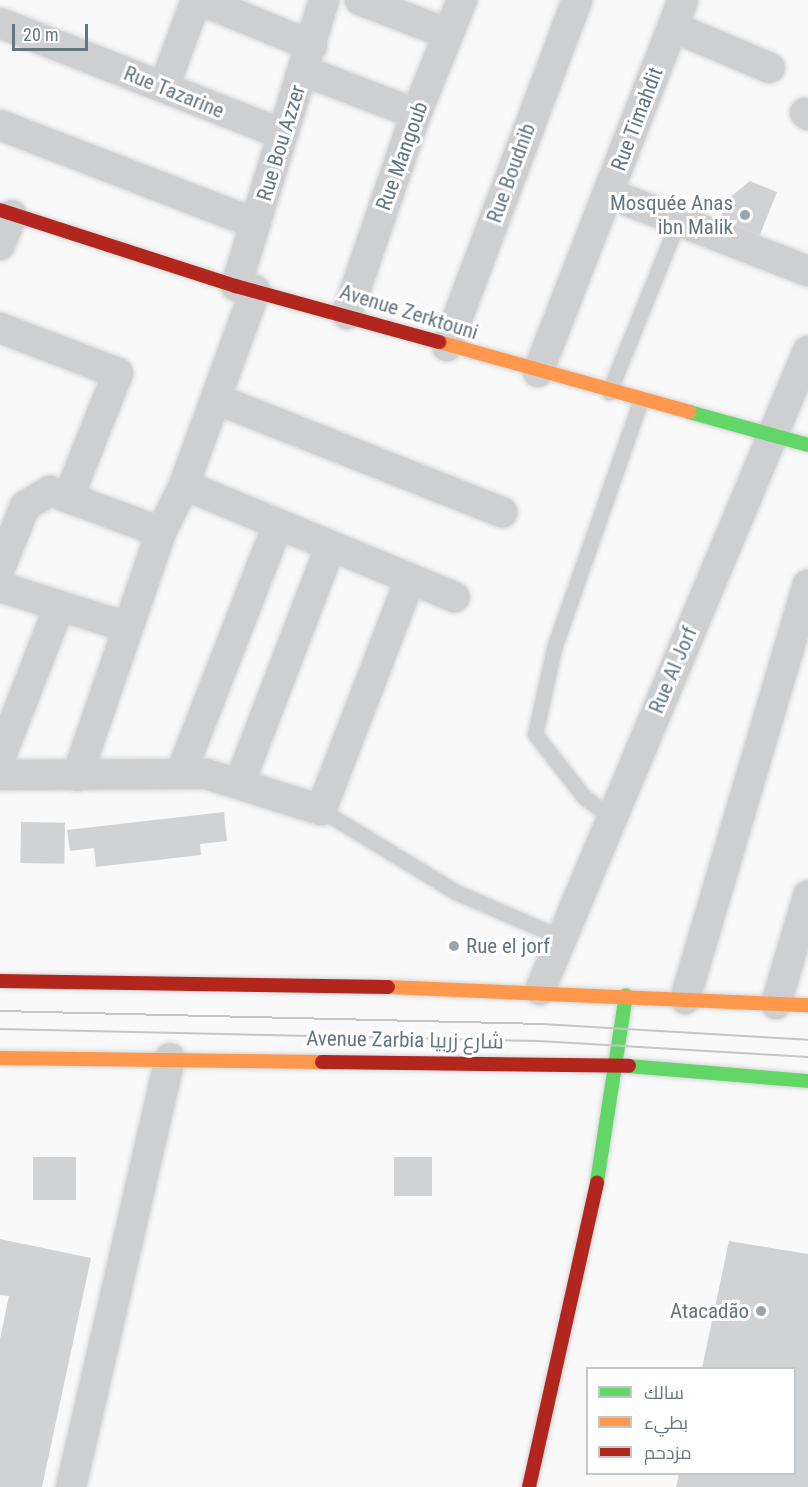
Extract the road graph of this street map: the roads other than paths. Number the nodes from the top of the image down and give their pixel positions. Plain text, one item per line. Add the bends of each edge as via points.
1 (324, 0) edge
2 (360, 0) edge
3 (462, 0) edge
4 (576, 0) edge
5 (205, 1) edge
6 (678, 14) edge
7 (0, 23) edge
8 (448, 34) junction
9 (308, 58) junction
10 (771, 68) dead end
11 (164, 87) junction
12 (416, 114) junction
13 (0, 125) edge
14 (282, 134) junction
15 (610, 194) junction
16 (6, 212) edge
17 (678, 220) junction
18 (256, 224) junction
19 (0, 245) edge
20 (808, 271) edge
21 (245, 288) junction
22 (347, 314) junction
23 (0, 328) edge
24 (447, 346) junction
25 (808, 351) edge
26 (538, 372) junction
27 (609, 392) junction
28 (216, 399) junction
29 (641, 400) junction
30 (771, 436) junction
31 (808, 445) edge
32 (184, 485) junction
33 (69, 496) junction
34 (502, 512) dead end
35 (277, 527) junction
36 (161, 532) junction
37 (330, 548) junction
38 (0, 568) edge
39 (410, 579) junction
40 (808, 585) edge
41 (0, 587) edge
42 (455, 597) dead end
43 (58, 609) junction
44 (128, 627) junction
45 (0, 758) edge
46 (181, 773) junction
47 (0, 775) edge
48 (76, 776) junction
49 (240, 782) junction
50 (321, 810) junction
51 (612, 818) junction
52 (808, 896) edge
53 (562, 938) junction
54 (0, 981) edge
55 (540, 990) junction
56 (626, 996) junction
57 (685, 999) junction
58 (776, 1004) junction
59 (808, 1005) edge
60 (0, 1058) edge
61 (170, 1058) junction
62 (619, 1065) junction
63 (808, 1081) edge
64 (70, 1487) edge
65 (529, 1487) edge

1 - 9 street, Rue Bou Azzer
2 - 8 street
3 - 8 street, Rue Mangoub
4 - 24 street, Rue Boudnib
5 - 9 street
5 - 11 street
6 - 10 street
6 - 15 street, Rue Timahdit
7 - 11 street, Rue Tazarine
8 - 12 street, Rue Mangoub
9 - 12 street
9 - 14 street, Rue Bou Azzer
11 - 14 street, Rue Tazarine
12 - 22 street, Rue Mangoub
13 - 18 street
14 - 18 street, Rue Bou Azzer
15 - 17 street
15 - 26 street, Rue Timahdit
16 - 19 street
16 - 21 main road, Avenue Zerktouni
17 - 20 street
17 - 27 lane
18 - 21 street, Rue Bou Azzer
21 - 22 main road, Avenue Zerktouni
21 - 28 street, Rue Bou Azzer
22 - 24 main road, Avenue Zerktouni
23 - 33 street via 118,373
24 - 26 main road, Avenue Zerktouni
25 - 30 street, Rue Al Jorf
26 - 27 main road, Avenue Zerktouni
27 - 29 main road, Avenue Zerktouni
28 - 32 street, Rue Bou Azzer
28 - 34 street
29 - 30 main road, Avenue Zerktouni
29 - 51 lane via 554,648 535,734 584,797
30 - 31 main road, Avenue Zerktouni
30 - 51 street, Rue Al Jorf
32 - 35 street
32 - 36 street, Rue Bou Azzer
33 - 36 street
33 - 38 street via 50,490 30,501
35 - 37 street
35 - 46 street
36 - 44 street, Rue Bou Azzer
37 - 39 street
37 - 49 street
39 - 42 street
39 - 50 street
40 - 57 street
41 - 43 street
43 - 44 street
43 - 45 street
44 - 48 street, Rue Bou Azzer
46 - 48 street
46 - 49 street
47 - 48 street
49 - 50 street
50 - 53 lane via 456,892
51 - 53 street, Rue Al Jorf
52 - 58 street
53 - 55 street, Rue Al Jorf
54 - 55 main road
55 - 56 main road
56 - 57 main road
56 - 62 main road
57 - 58 main road
58 - 59 main road
60 - 61 main road, Avenue Zarbia شارع زربيا
61 - 62 main road, Avenue Zarbia شارع زربيا
61 - 64 street
62 - 63 main road, Avenue Zarbia شارع زربيا
62 - 65 main road via 582,1258

